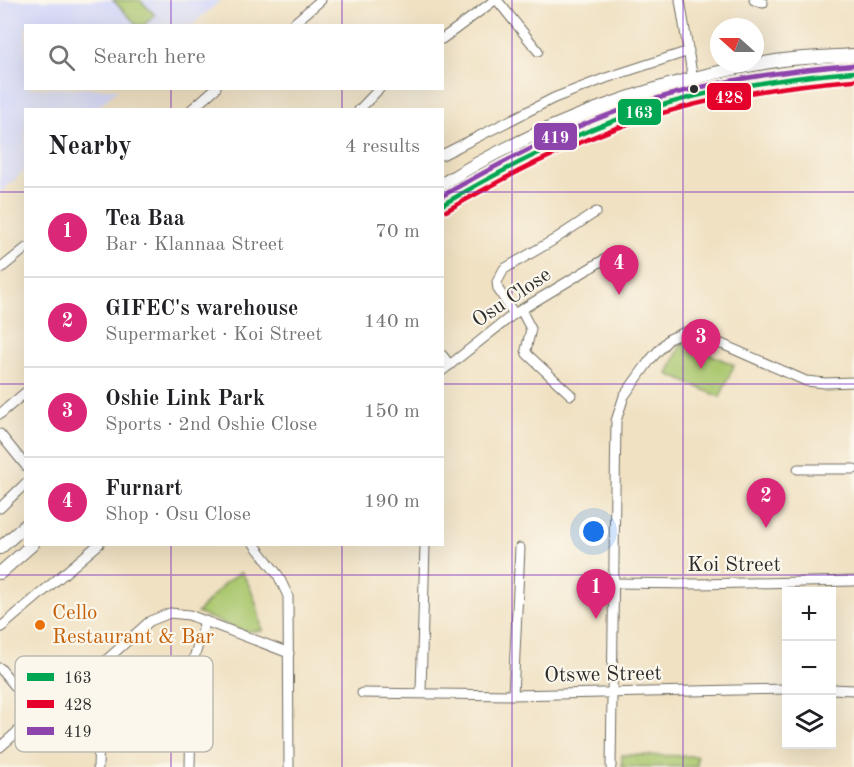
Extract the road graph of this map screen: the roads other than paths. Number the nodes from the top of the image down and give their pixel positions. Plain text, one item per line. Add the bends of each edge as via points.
1 (321, 0) edge
2 (496, 0) edge
3 (680, 0) edge
4 (293, 24) edge
5 (444, 38) edge
6 (538, 51) dead end
7 (689, 51) junction
8 (854, 55) edge
9 (854, 72) edge
10 (693, 80) junction
11 (214, 90) edge
12 (378, 90) edge
13 (193, 108) edge
14 (361, 108) edge
15 (551, 128) junction
16 (559, 144) junction
17 (444, 153) edge
18 (444, 183) edge
19 (444, 204) edge
20 (596, 212) dead end
21 (24, 250) edge
22 (605, 259) dead end
23 (0, 269) edge
24 (518, 312) junction
25 (446, 368) edge
26 (854, 382) edge
27 (24, 395) edge
28 (571, 395) dead end
29 (0, 414) edge
30 (0, 434) edge
31 (24, 464) edge
32 (798, 469) dead end
33 (854, 469) edge
34 (24, 485) edge
35 (0, 508) edge
36 (24, 527) edge
37 (31, 546) edge
38 (97, 546) edge
39 (256, 546) edge
40 (425, 546) edge
41 (0, 548) edge
42 (520, 548) dead end
43 (0, 573) edge
44 (854, 581) edge
45 (614, 583) junction
46 (206, 621) junction
47 (0, 628) edge
48 (289, 653) junction
49 (111, 656) edge
50 (195, 656) edge
51 (0, 668) edge
52 (15, 686) edge
53 (782, 688) edge
54 (836, 689) edge
55 (854, 690) edge
56 (421, 692) junction
57 (362, 693) dead end
58 (612, 693) junction
59 (513, 695) junction
60 (15, 734) edge
61 (0, 747) edge
62 (98, 752) edge
63 (190, 752) edge
64 (98, 767) edge
65 (190, 767) edge
66 (289, 767) edge
67 (611, 767) edge

1 - 4 street
2 - 5 street
2 - 6 street
3 - 7 street
7 - 10 street
7 - 17 street via 554,98
8 - 10 main road via 778,61
9 - 16 main road via 765,83 679,101 626,116
10 - 15 main road
11 - 13 street
12 - 14 street
15 - 16 main road
15 - 18 main road
16 - 19 main road
20 - 24 street via 504,269 498,289
21 - 23 street
22 - 24 street, Osu Close
24 - 25 street, Osu Close
24 - 28 street via 531,329 527,354
26 - 45 street via 806,381 685,332 662,346 624,396 616,421
27 - 29 street
30 - 31 street
32 - 33 street
34 - 35 street
36 - 41 main road
37 - 43 main road
38 - 47 street
39 - 48 street via 278,575 288,596
40 - 56 street
42 - 59 street
44 - 45 street, Koi Street
45 - 58 street
46 - 48 street
46 - 49 street via 170,613 150,621
46 - 50 street
48 - 66 street
51 - 52 street
53 - 58 street, Otswe Street
54 - 55 street
56 - 57 street, Otswe Street
56 - 59 street, Otswe Street
58 - 59 street, Otswe Street
58 - 67 street
60 - 61 street
62 - 64 street
63 - 65 street

